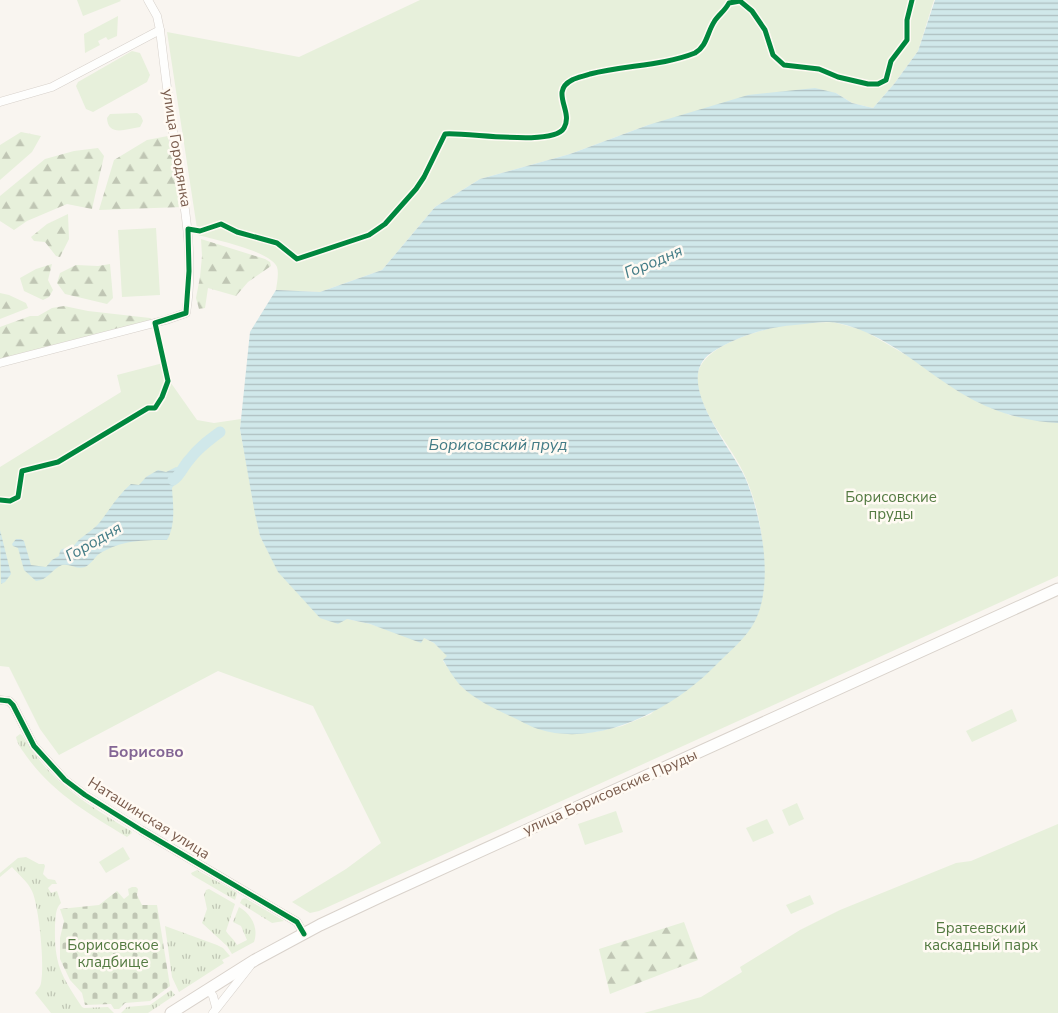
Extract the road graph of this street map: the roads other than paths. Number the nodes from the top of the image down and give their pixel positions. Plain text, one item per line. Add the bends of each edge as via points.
1 (148, 0) edge
2 (160, 30) junction
3 (0, 102) edge
4 (0, 363) edge
5 (1058, 590) edge
6 (2, 700) edge
7 (304, 934) junction
8 (255, 960) junction
9 (222, 980) junction
10 (208, 989) junction
11 (214, 1010) edge
12 (172, 1013) edge

1 - 2 street, улица Городянка
2 - 3 street via 52,87
2 - 4 street, улица Городянка via 188,220 186,313
5 - 7 main road, улица Борисовские Пруды via 526,829
6 - 7 street, Наташинская улица via 13,704 34,746 65,780 140,830 297,922
7 - 8 main road, улица Борисовские Пруды
8 - 9 main road, улица Борисовские Пруды
8 - 11 street
9 - 10 main road, улица Борисовские Пруды
9 - 11 street via 226,986
10 - 11 street via 213,996
10 - 12 main road, улица Борисовские Пруды

